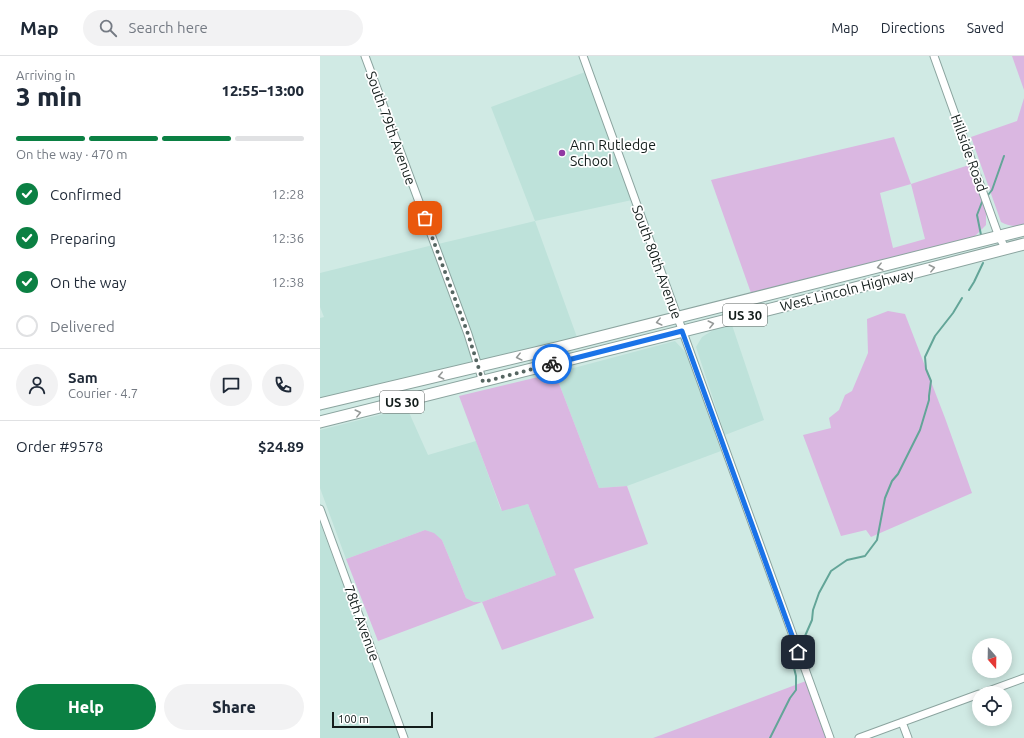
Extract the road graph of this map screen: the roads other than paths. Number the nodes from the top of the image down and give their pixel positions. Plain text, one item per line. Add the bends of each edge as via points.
1 (365, 56) edge
2 (583, 56) edge
3 (934, 56) edge
4 (1024, 230) edge
5 (1000, 237) junction
6 (1024, 244) edge
7 (1006, 249) junction
8 (678, 318) junction
9 (682, 331) junction
10 (479, 367) junction
11 (483, 382) junction
12 (348, 398) junction
13 (320, 404) edge
14 (320, 412) edge
15 (320, 422) edge
16 (320, 509) edge
17 (1024, 678) edge
18 (1002, 686) edge
19 (972, 697) edge
20 (902, 722) junction
21 (404, 738) edge
22 (830, 738) edge
23 (859, 738) edge
24 (908, 738) edge

1 - 10 street, South 79th Avenue
2 - 8 street, South 80th Avenue
3 - 5 street, Hillside Road
4 - 5 main road, West Lincoln Highway / US 30
5 - 7 street, Hillside Road
5 -> 8 main road, West Lincoln Highway / US 30
6 - 7 main road, West Lincoln Highway / US 30
9 -> 7 main road, West Lincoln Highway / US 30
8 - 9 street, South 80th Avenue
8 -> 10 main road, West Lincoln Highway / US 30
9 - 11 main road, West Lincoln Highway / US 30
9 - 22 street, South 80th Avenue
10 - 11 street, South 79th Avenue
10 -> 12 main road, West Lincoln Highway / US 30
15 -> 11 main road, West Lincoln Highway / US 30
12 - 13 main road, West Lincoln Highway / US 30
12 - 14 main road
16 - 21 street, 78th Avenue
17 - 18 street
19 - 20 street
20 - 23 street
20 - 24 street

